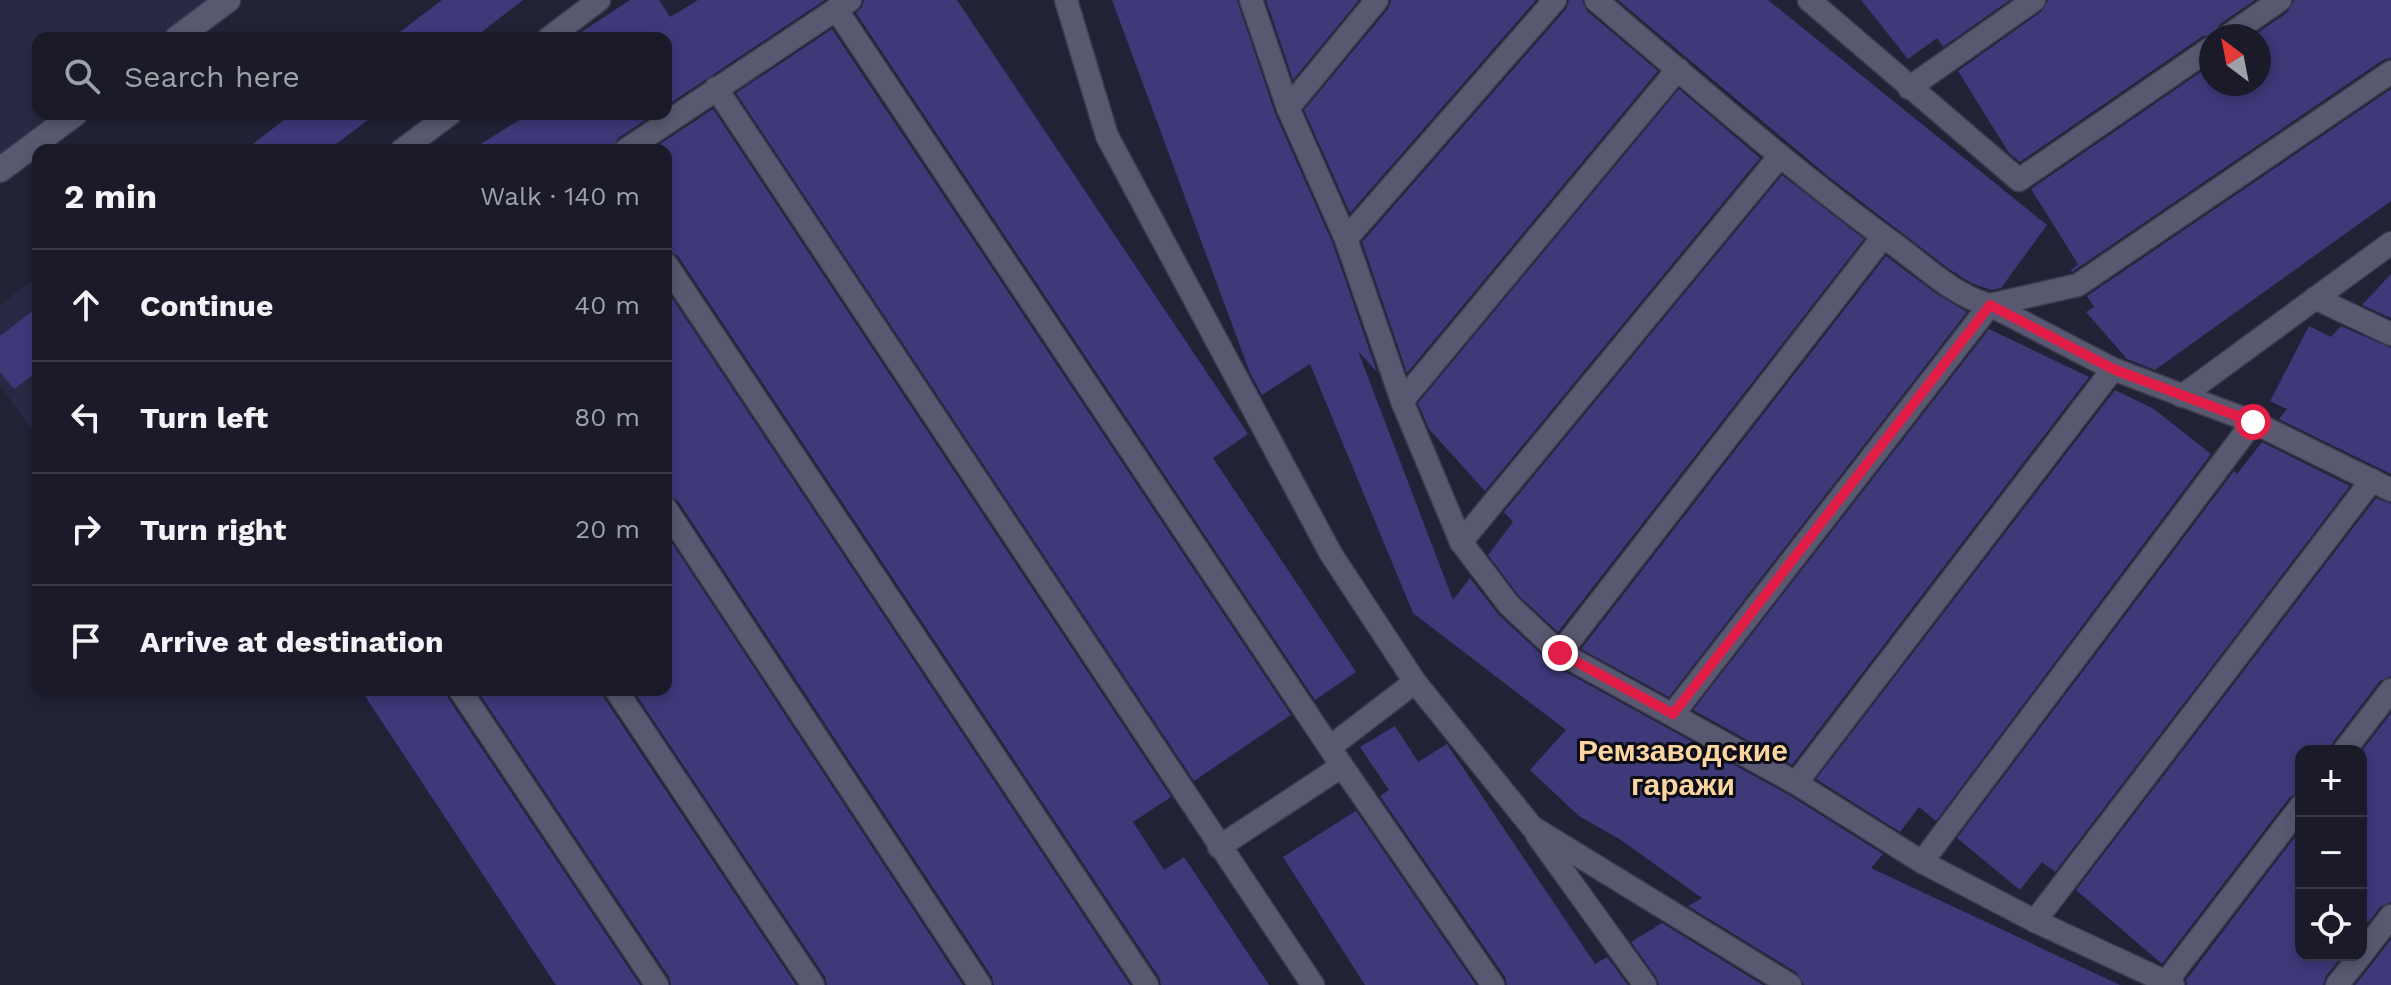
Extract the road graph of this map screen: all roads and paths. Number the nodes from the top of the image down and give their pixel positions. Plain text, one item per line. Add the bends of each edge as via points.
1 (228, 0) edge
2 (599, 0) edge
3 (1066, 0) edge
4 (1251, 0) edge
5 (1377, 0) edge
6 (1555, 0) edge
7 (1596, 0) edge
8 (1810, 0) edge
9 (2034, 0) edge
10 (2280, 0) edge
11 (843, 5) edge
12 (2245, 24) edge
13 (185, 32) edge
14 (557, 32) edge
15 (2199, 56) edge
16 (1678, 69) junction
17 (2391, 72) edge
18 (716, 88) junction
19 (1909, 88) junction
20 (1288, 108) junction
21 (672, 118) edge
22 (67, 120) edge
23 (446, 120) edge
24 (670, 120) edge
25 (429, 142) edge
26 (35, 144) edge
27 (635, 144) edge
28 (32, 146) edge
29 (1780, 156) junction
30 (0, 170) edge
31 (1883, 237) junction
32 (1346, 239) junction
33 (2391, 243) edge
34 (672, 273) edge
35 (2315, 298) junction
36 (1990, 305) junction
37 (2391, 334) edge
38 (2113, 369) junction
39 (2182, 396) junction
40 (1402, 401) junction
41 (2253, 422) junction
42 (2382, 485) edge
43 (672, 518) edge
44 (1461, 542) junction
45 (1560, 653) junction
46 (1415, 682) junction
47 (2391, 690) edge
48 (464, 696) edge
49 (620, 696) edge
50 (1673, 714) junction
51 (2349, 745) edge
52 (1330, 747) junction
53 (1342, 766) junction
54 (1796, 783) junction
55 (2295, 814) edge
56 (1532, 827) junction
57 (1219, 847) junction
58 (1922, 862) junction
59 (2391, 916) edge
60 (2035, 921) junction
61 (2367, 947) edge
62 (2356, 961) edge
63 (2169, 983) edge
64 (657, 985) edge
65 (813, 985) edge
66 (980, 985) edge
67 (1147, 985) edge
68 (1313, 985) edge
69 (1493, 985) edge
70 (1645, 985) edge
71 (1790, 985) edge
72 (2337, 985) edge

1 - 13 street
2 - 14 lane
3 - 46 lane via 1107,136 1331,554
4 - 20 lane
5 - 20 lane
6 - 32 lane
7 - 16 lane
8 - 19 lane
9 - 19 lane
10 - 12 lane
11 - 18 lane
11 - 52 lane
15 - 19 lane via 2019,180
16 - 29 lane
16 - 40 lane
17 - 36 lane via 2078,285
18 - 21 lane
18 - 57 lane
20 - 32 lane
22 - 26 street
23 - 25 lane
24 - 27 lane
28 - 30 street
29 - 31 lane
29 - 44 lane
31 - 36 lane via 1970,300
31 - 45 lane
32 - 40 lane
33 - 35 lane
34 - 67 lane
35 - 37 lane
35 - 39 lane
36 - 38 lane
36 - 50 lane
38 - 39 lane
38 - 54 lane
39 - 41 lane
40 - 44 lane
41 - 42 lane
41 - 58 lane
42 - 60 lane
43 - 66 lane
44 - 45 lane via 1509,605
45 - 50 lane
46 - 52 lane
46 - 56 lane
47 - 51 lane
48 - 64 lane
49 - 65 lane
50 - 54 lane
52 - 53 lane
53 - 57 lane
53 - 69 lane
54 - 58 lane
55 - 63 lane
56 - 70 lane
56 - 71 lane
57 - 68 lane
58 - 60 lane
59 - 61 lane
60 - 63 lane
62 - 72 lane

